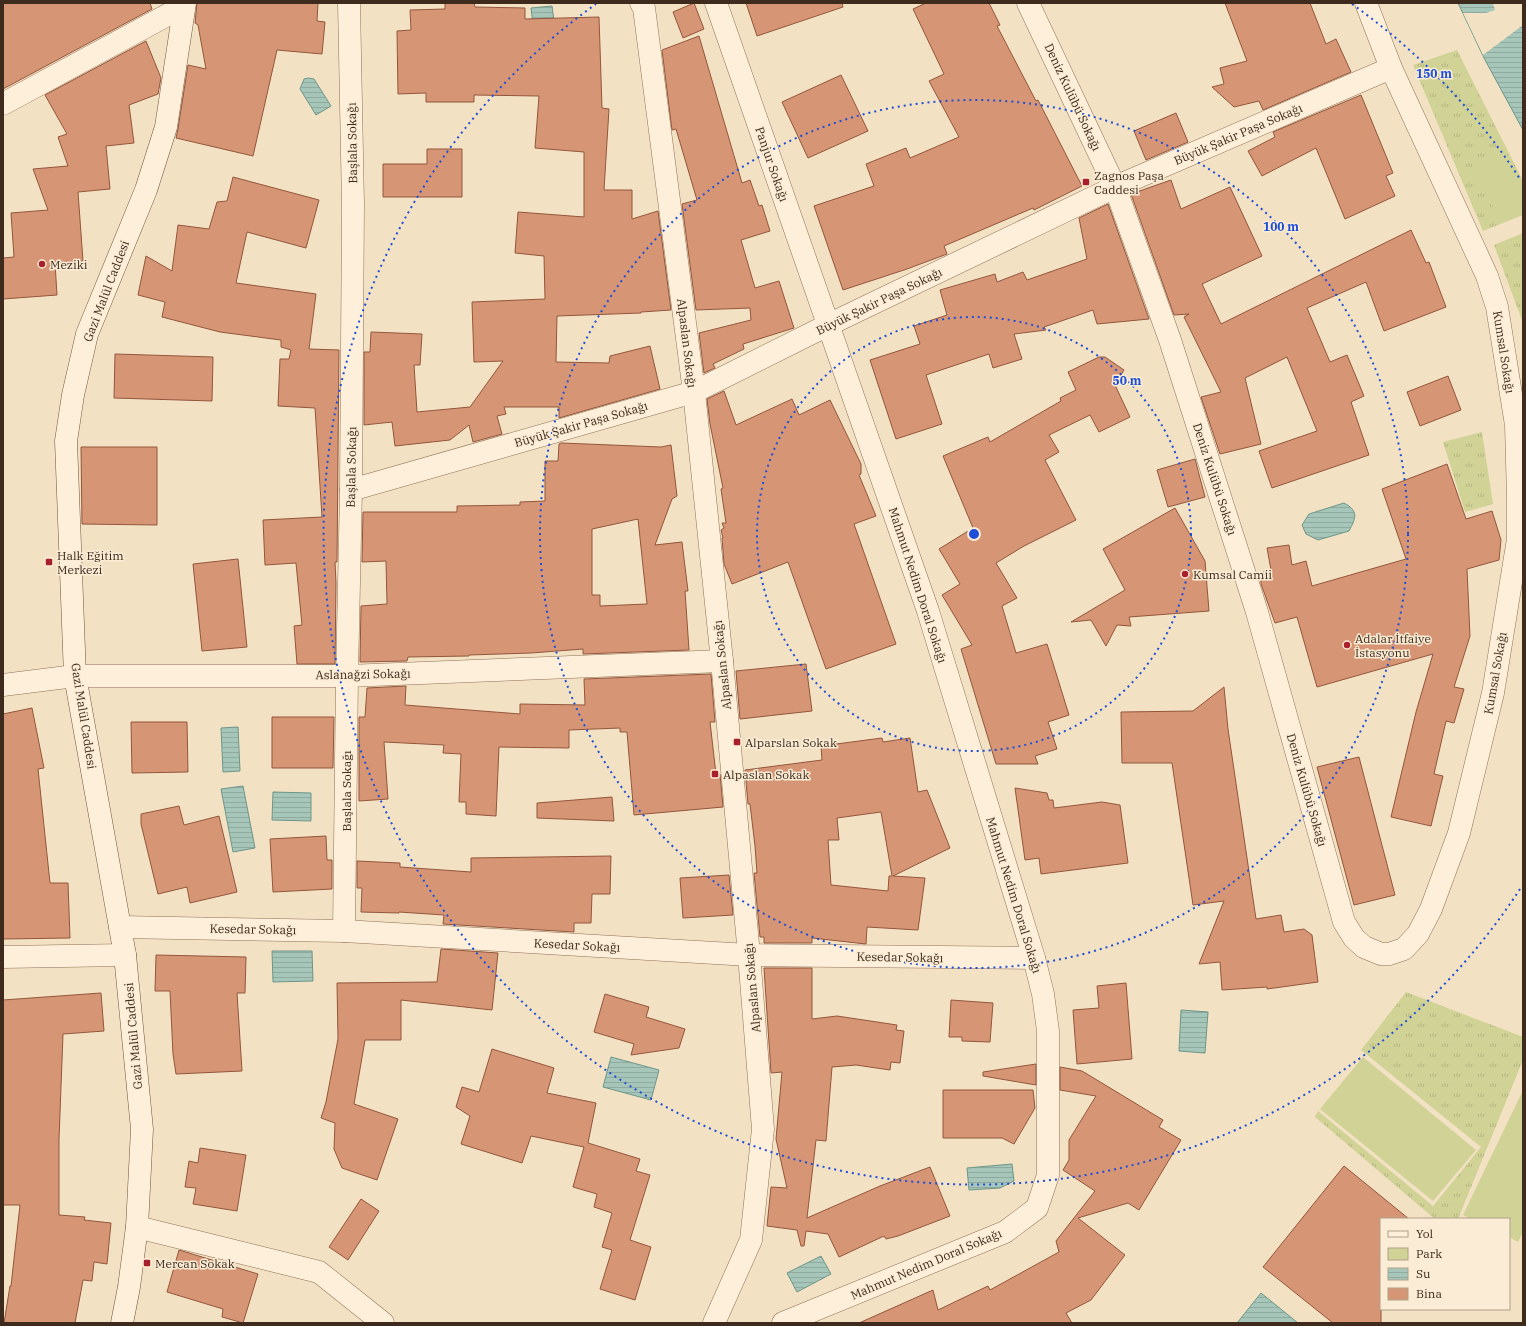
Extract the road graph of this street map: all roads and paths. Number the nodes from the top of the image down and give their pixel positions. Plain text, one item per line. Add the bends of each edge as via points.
1 (350, 3) edge
2 (716, 3) edge
3 (1028, 3) edge
4 (1366, 3) edge
5 (185, 5) edge
6 (647, 5) edge
7 (1391, 68) junction
8 (3, 104) edge
9 (1115, 187) junction
10 (828, 325) junction
11 (694, 392) junction
12 (351, 490) junction
13 (722, 661) junction
14 (75, 676) junction
15 (347, 676) junction
16 (3, 685) edge
17 (120, 927) junction
18 (344, 931) junction
19 (1381, 954) joint
20 (125, 955) junction
21 (749, 955) junction
22 (3, 957) edge
23 (1034, 958) junction
24 (137, 1227) junction
25 (122, 1323) edge
26 (383, 1323) edge
27 (714, 1323) edge
28 (783, 1323) edge

1 - 12 street, Başlala Sokağı via 353,205
2 - 10 street, Panjur Sokağı
3 - 9 street, Deniz Kulübü Sokağı
4 - 7 street, Kumsal Sokağı
5 - 8 street
5 - 14 street, Gazi Malül Caddesi via 166,127 146,190 87,334 72,396 66,441
6 - 11 street, Alpaslan Sokağı
7 - 9 street, Büyük Şakir Paşa Sokağı
7 - 19 street, Kumsal Sokağı via 1487,276 1497,307 1516,425 1518,539 1493,694 1459,833 1431,910 1418,934 1404,949
9 - 10 street, Büyük Şakir Paşa Sokağı
9 - 19 street, Deniz Kulübü Sokağı via 1170,340 1257,612 1344,922 1364,948
10 - 11 street, Büyük Şakir Paşa Sokağı
10 - 23 street, Mahmut Nedim Doral Sokağı via 928,611
11 - 12 street, Büyük Şakir Paşa Sokağı
11 - 13 street, Alpaslan Sokağı
12 - 15 street, Başlala Sokağı
13 - 15 street, Aslanağzi Sokağı
13 - 21 street, Alpaslan Sokağı
14 - 15 street, Aslanağzi Sokağı
14 - 16 street, Aslanağzi Sokağı
14 - 17 street, Gazi Malül Caddesi
15 - 18 street, Başlala Sokağı
17 - 18 street, Kesedar Sokağı
17 - 20 street, Gazi Malül Caddesi
18 - 21 street, Kesedar Sokağı
20 - 22 street
20 - 24 street, Gazi Malül Caddesi via 142,1128
21 - 23 street, Kesedar Sokağı
21 - 27 street, Alpaslan Sokağı via 762,1136 751,1240
23 - 28 street, Mahmut Nedim Doral Sokağı via 1043,994 1048,1031 1048,1175 1036,1208 1005,1232
24 - 25 street, Gazi Malül Caddesi
24 - 26 street via 319,1272

